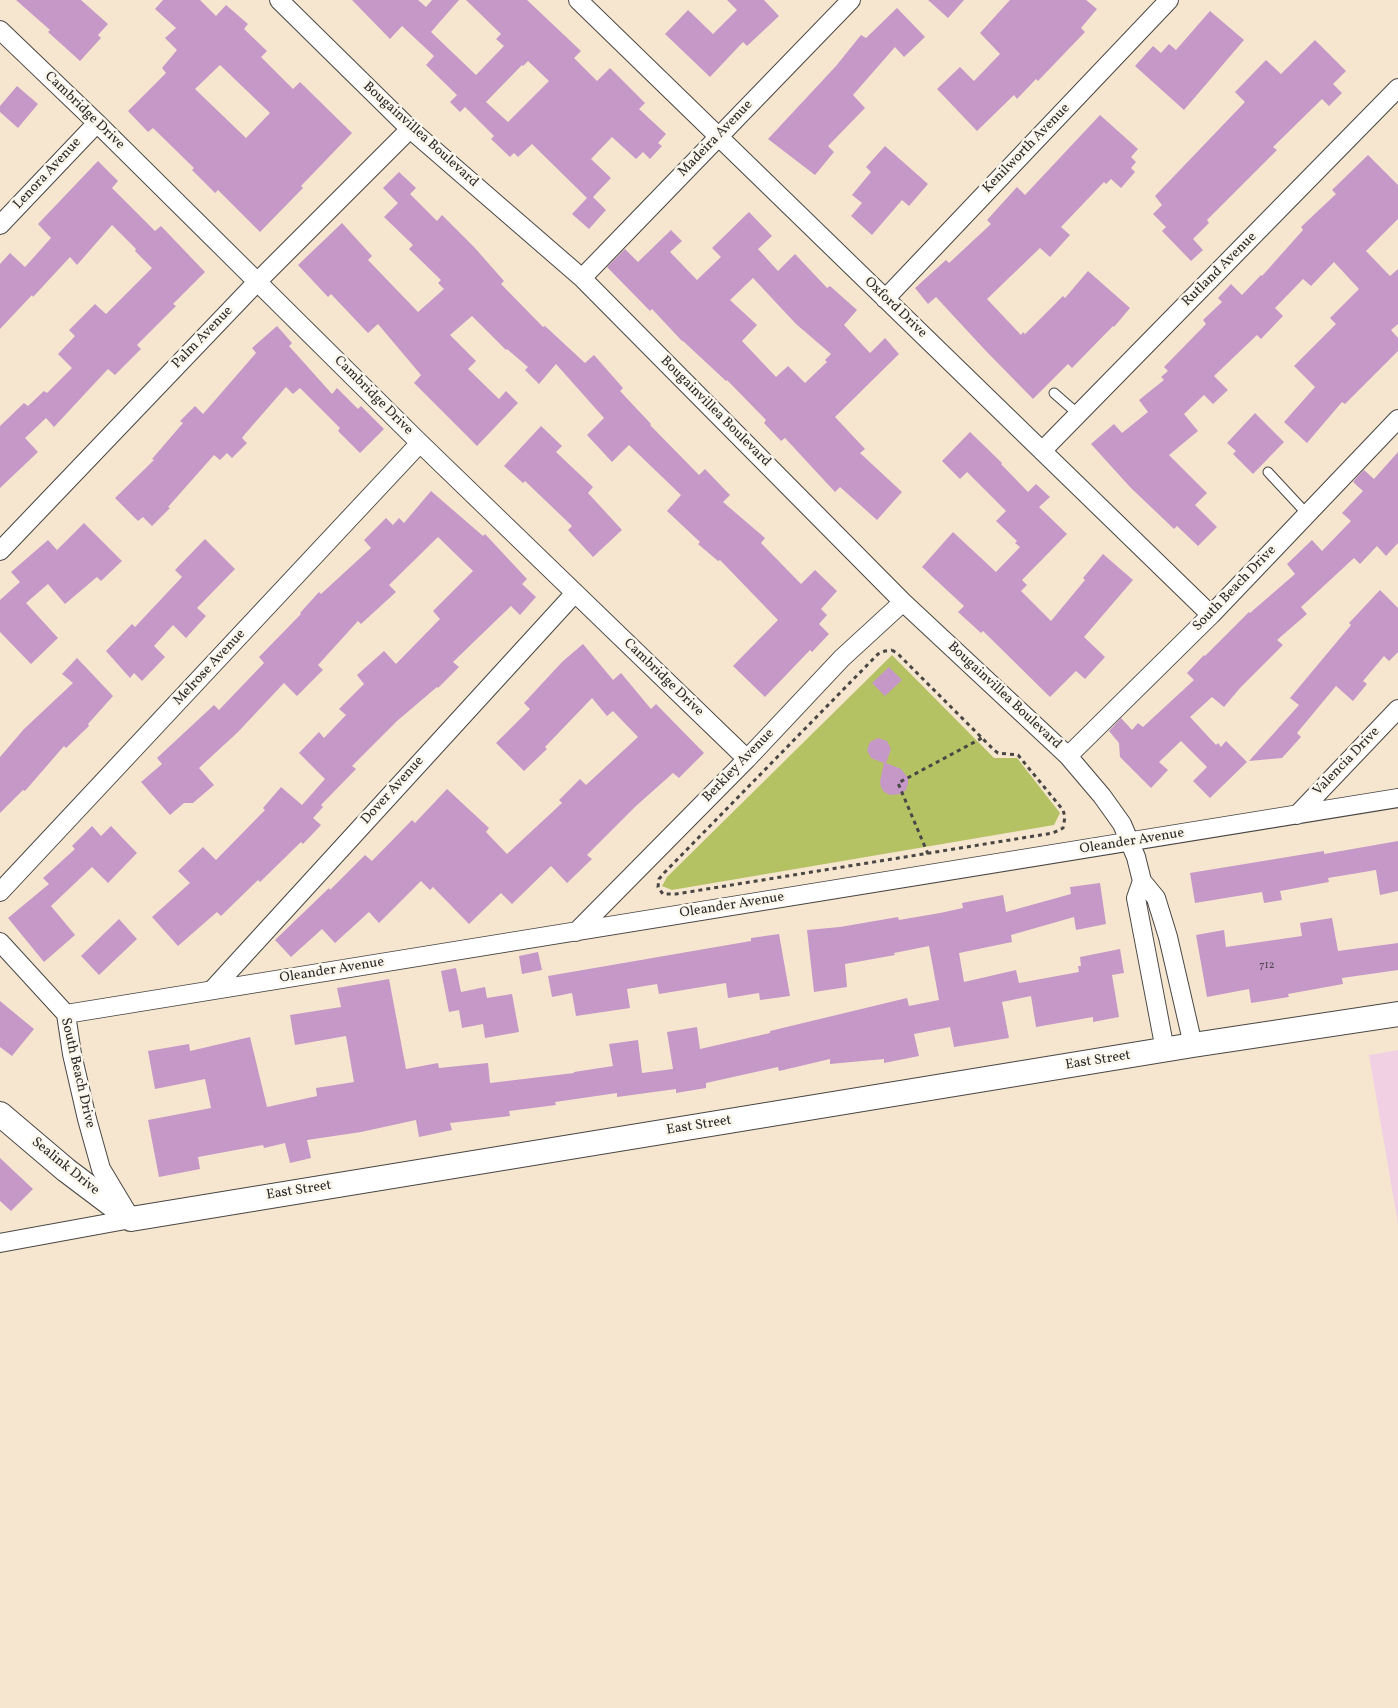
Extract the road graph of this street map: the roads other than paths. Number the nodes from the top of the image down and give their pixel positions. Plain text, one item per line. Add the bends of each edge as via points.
1 (279, 0) edge
2 (578, 0) edge
3 (851, 0) edge
4 (1169, 0) edge
5 (0, 30) edge
6 (1398, 88) edge
7 (97, 122) junction
8 (410, 128) junction
9 (718, 136) junction
10 (0, 225) edge
11 (582, 278) junction
12 (258, 281) junction
13 (885, 298) junction
14 (1054, 393) dead end
15 (1078, 414) junction
16 (1398, 420) edge
17 (420, 443) junction
18 (1042, 451) junction
19 (1268, 472) dead end
20 (1308, 514) junction
21 (0, 551) edge
22 (575, 592) junction
23 (902, 602) junction
24 (1211, 615) junction
25 (1398, 710) edge
26 (1068, 756) junction
27 (747, 759) junction
28 (1398, 798) edge
29 (1297, 814) junction
30 (1130, 842) junction
31 (1142, 881) junction
32 (0, 892) edge
33 (576, 932) junction
34 (0, 942) edge
35 (212, 990) junction
36 (66, 1014) junction
37 (1398, 1014) edge
38 (1193, 1045) junction
39 (1165, 1050) junction
40 (0, 1114) edge
41 (131, 1219) junction
42 (0, 1243) edge

1 - 8 street, Bougainvillea Boulevard
2 - 9 street, Oxford Drive
3 - 9 street, Madeira Avenue
4 - 13 street, Kenilworth Avenue
5 - 7 street, Cambridge Drive
6 - 15 street, Rutland Avenue
7 - 10 street, Lenora Avenue
7 - 12 street, Cambridge Drive
8 - 11 street, Bougainvillea Boulevard
8 - 12 street, Palm Avenue
9 - 11 street, Madeira Avenue
9 - 13 street, Oxford Drive
11 - 23 street, Bougainvillea Boulevard
12 - 17 street, Cambridge Drive
12 - 21 street, Palm Avenue
13 - 18 street, Oxford Drive
14 - 15 lane
15 - 18 street, Rutland Avenue
16 - 20 street, South Beach Drive
17 - 22 street, Cambridge Drive
17 - 32 street, Melrose Avenue
18 - 24 street, Oxford Drive
19 - 20 lane
20 - 24 street, South Beach Drive
22 - 27 street, Cambridge Drive
22 - 35 street, Dover Avenue
23 - 26 street, Bougainvillea Boulevard
23 - 27 street, Berkley Avenue via 842,658
24 - 26 street, South Beach Drive
25 - 29 street, Valencia Drive
26 - 30 street, Bougainvillea Boulevard via 1102,796 1122,824
27 - 33 street, Berkley Avenue
28 - 29 street, Oleander Avenue
29 - 30 street, Oleander Avenue
30 - 31 street, Bougainvillea Boulevard
30 - 33 street, Oleander Avenue
31 - 38 street via 1156,898
31 - 39 street via 1136,898
33 - 35 street, Oleander Avenue
34 - 36 street, South Beach Drive
35 - 36 street, Oleander Avenue
36 - 41 street, South Beach Drive via 86,1119 101,1168
37 - 38 main road, East Street
38 - 39 main road, East Street
39 - 41 main road, East Street
40 - 41 main road, Sealink Drive
41 - 42 street, East Street

